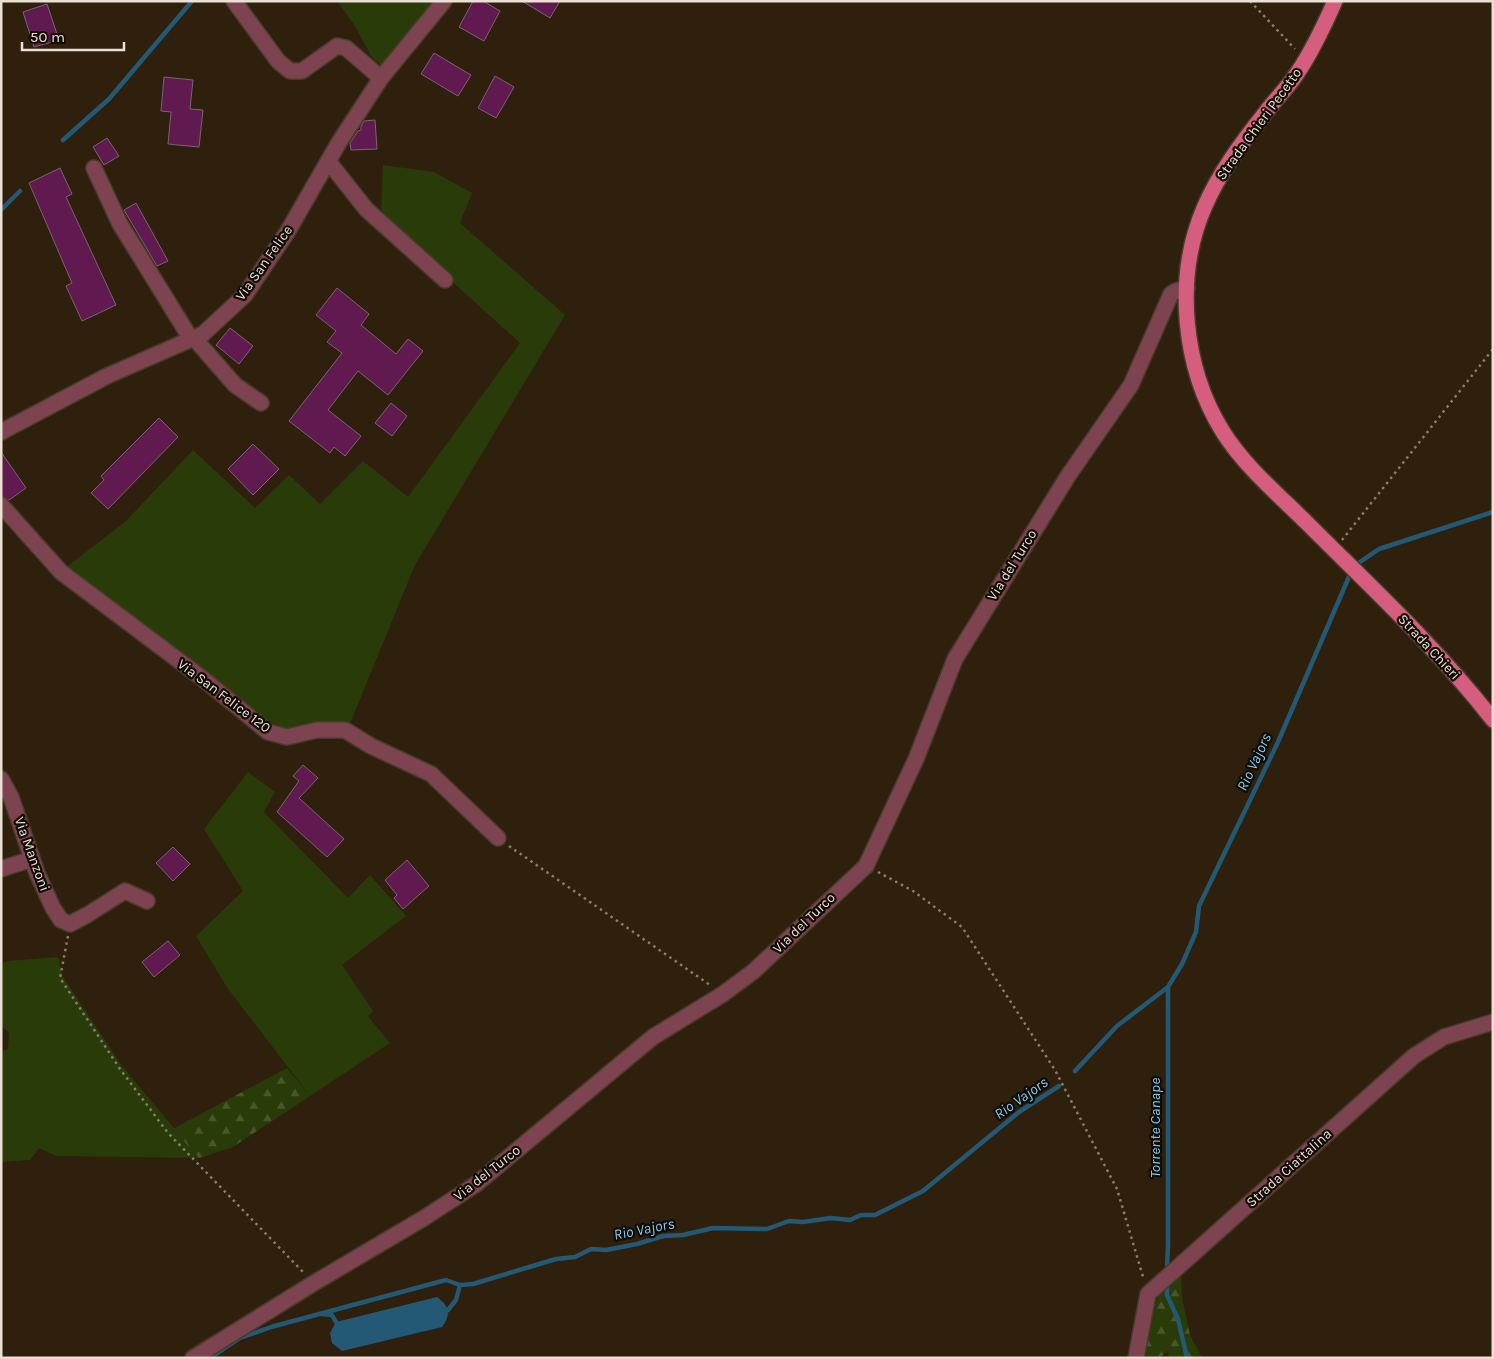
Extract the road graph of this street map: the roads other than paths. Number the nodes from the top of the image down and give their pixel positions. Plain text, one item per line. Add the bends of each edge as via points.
1 (234, 1) edge
2 (444, 1) edge
3 (1335, 1) edge
4 (381, 78) junction
5 (328, 161) junction
6 (94, 168) dead end
7 (445, 280) dead end
8 (1187, 288) junction
9 (192, 338) junction
10 (261, 404) dead end
11 (1, 432) edge
12 (1, 506) edge
13 (1361, 577) joint
14 (1493, 720) edge
15 (1, 779) edge
16 (498, 838) road end
17 (32, 860) junction
18 (1, 869) edge
19 (147, 901) dead end
20 (1493, 1022) edge
21 (193, 1358) edge
22 (1136, 1358) edge

1 - 4 street via 278,61 290,70 302,71 337,46 346,48
2 - 4 street, Via San Felice
3 - 8 main road, Strada Chieri Pecetto via 1296,74 1221,172 1203,209 1191,250
4 - 5 street, Via San Felice
5 - 7 street via 366,209
5 - 9 street, Via San Felice via 288,230 245,294 203,334
6 - 9 street via 120,224
8 - 13 main road, Strada Chieri Pecetto via 1186,322 1191,354 1223,432 1249,465
8 - 21 street, Via del Turco via 1171,294 1131,385 1068,476 955,659 916,759 866,866 754,971 723,994 653,1036 476,1185
9 - 10 street via 235,385
9 - 11 street, Via San Felice via 107,376
12 - 16 street, Via San Felice 120 via 61,572 268,732 287,737 317,730 344,730 431,774
13 - 14 main road, Strada Chieri via 1426,641
15 - 17 street, Via Manzoni via 11,797
17 - 18 street
17 - 19 street, Via Manzoni via 53,908 61,920 70,924 125,891
20 - 22 street, Strada Ciattalina via 1444,1037 1414,1056 1148,1294

